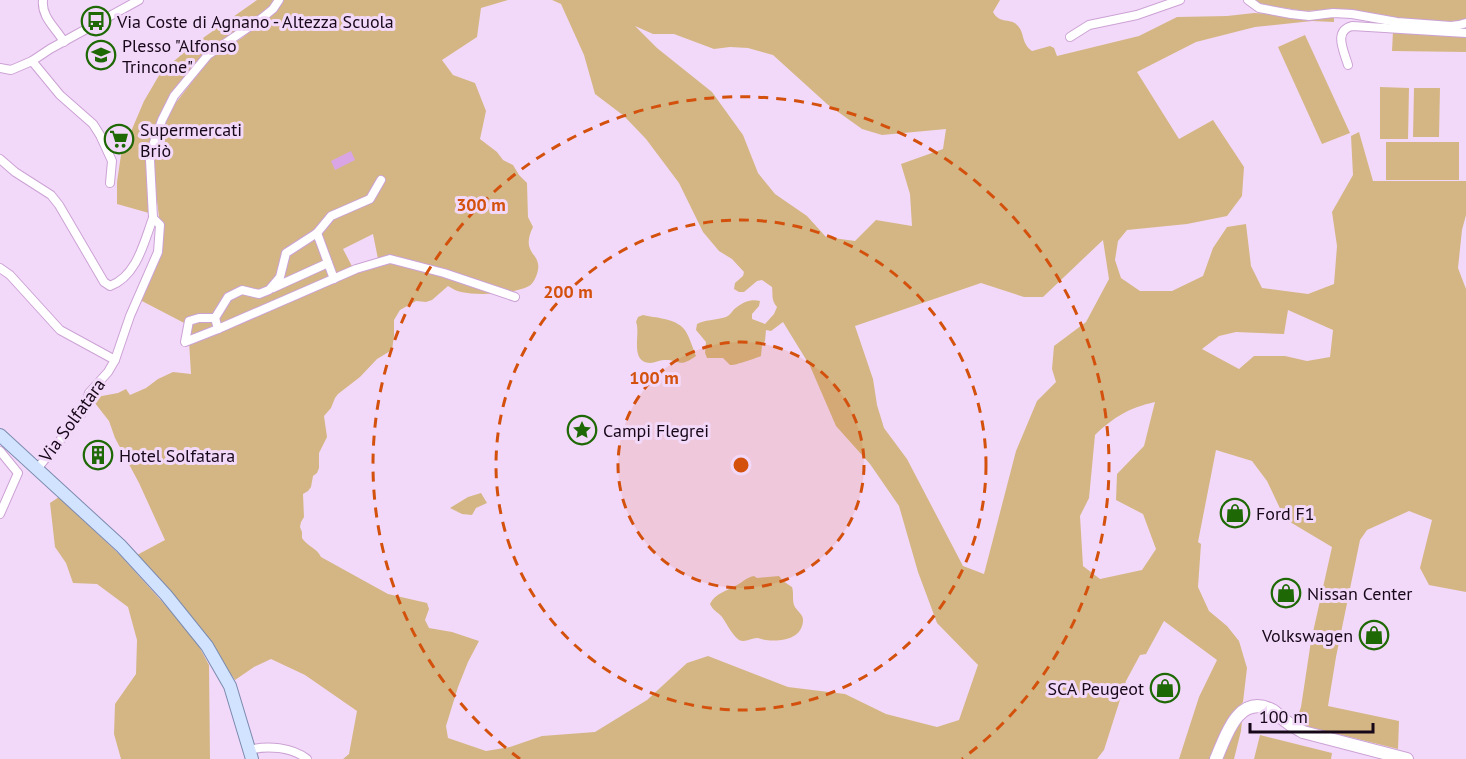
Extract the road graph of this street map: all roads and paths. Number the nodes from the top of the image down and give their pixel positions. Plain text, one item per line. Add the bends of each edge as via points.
1 (43, 0) edge
2 (139, 0) edge
3 (279, 0) edge
4 (1180, 0) edge
5 (1248, 0) edge
6 (1466, 23) edge
7 (1466, 33) edge
8 (1070, 37) dead end
9 (64, 42) junction
10 (32, 61) junction
11 (1348, 64) dead end
12 (0, 68) edge
13 (0, 159) edge
14 (381, 180) dead end
15 (110, 183) dead end
16 (153, 218) junction
17 (317, 233) junction
18 (328, 263) junction
19 (0, 268) edge
20 (334, 279) junction
21 (269, 290) junction
22 (514, 297) dead end
23 (215, 318) junction
24 (218, 329) junction
25 (116, 360) junction
26 (0, 435) edge
27 (0, 451) edge
28 (37, 469) junction
29 (0, 514) edge
30 (250, 754) edge
31 (307, 759) edge
32 (1216, 759) edge
33 (1407, 759) edge

1 - 9 street via 44,13
2 - 9 street
3 - 16 street via 262,18 208,55 174,96 152,148
4 - 8 street via 1137,15 1089,25
5 - 6 street via 1266,11 1300,15 1352,14 1451,26
7 - 11 street via 1346,27 1341,40
9 - 10 street
10 - 12 street via 11,70
10 - 15 street via 60,95 93,124 112,161
13 - 16 street via 51,195 104,282 110,285 132,267
14 - 17 street via 370,199 331,216
16 - 25 street via 160,225 158,252
17 - 18 street
17 - 21 street via 286,254 280,277
18 - 20 street
18 - 21 street
19 - 25 street via 60,330
20 - 22 street via 390,259
20 - 24 street
21 - 23 street via 259,294 242,290 228,297
23 - 24 street
23 - 24 street via 189,321 185,342
25 - 28 street, Via Solfatara via 89,393 83,412
26 - 28 main road, Via Solfatara
27 - 29 street via 18,473
28 - 30 main road via 121,546 207,646 230,686
30 - 31 street via 258,747 274,748 293,751
32 - 33 street via 1238,715 1258,706 1274,711 1303,732

